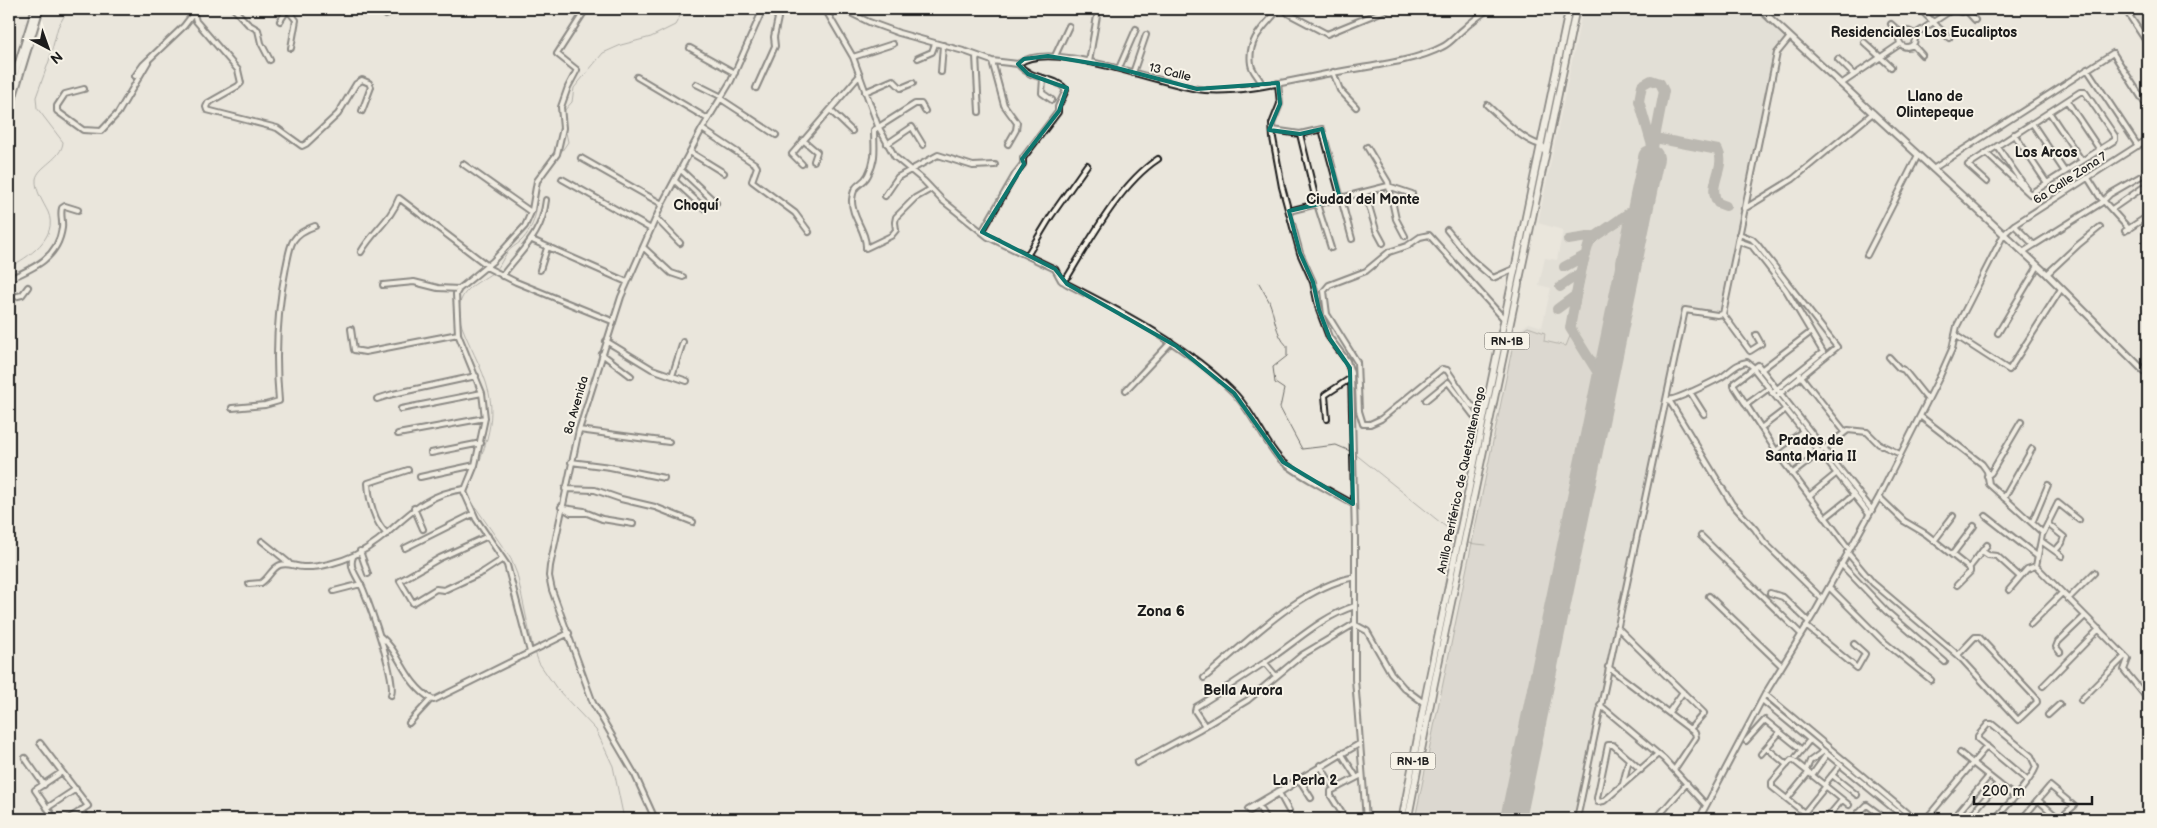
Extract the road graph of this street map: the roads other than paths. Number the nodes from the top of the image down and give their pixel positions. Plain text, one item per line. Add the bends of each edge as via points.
1 (35, 9) edge
2 (40, 9) edge
3 (197, 9) edge
4 (234, 9) edge
5 (286, 9) edge
6 (381, 9) edge
7 (586, 9) edge
8 (763, 9) edge
9 (772, 9) edge
10 (825, 9) edge
11 (842, 9) edge
12 (1278, 9) edge
13 (1284, 9) edge
14 (1388, 9) edge
15 (1488, 9) edge
16 (1569, 9) edge
17 (1576, 9) edge
18 (1760, 9) edge
19 (1920, 9) edge
20 (1953, 9) edge
21 (1965, 9) edge
22 (2125, 9) edge
23 (194, 14) junction
24 (386, 15) dead end
25 (1098, 16) dead end
26 (1976, 20) dead end
27 (280, 21) dead end
28 (1933, 22) junction
29 (1891, 24) dead end
30 (1069, 26) dead end
31 (1136, 29) dead end
32 (2148, 29) edge
33 (1901, 33) junction
34 (2142, 33) junction
35 (1146, 35) dead end
36 (1914, 35) junction
37 (1790, 36) junction
38 (1949, 38) dead end
39 (1864, 42) dead end
40 (893, 44) dead end
41 (935, 44) junction
42 (1900, 44) junction
43 (2148, 44) edge
44 (943, 45) junction
45 (1912, 45) junction
46 (291, 48) dead end
47 (690, 48) dead end
48 (1922, 55) dead end
49 (976, 56) junction
50 (1055, 56) junction
51 (854, 57) junction
52 (918, 58) dead end
53 (1880, 58) junction
54 (1838, 59) dead end
55 (270, 60) dead end
56 (992, 61) junction
57 (148, 62) junction
58 (1089, 62) junction
59 (1018, 64) junction
60 (1120, 68) junction
61 (1891, 68) dead end
62 (2087, 69) junction
63 (941, 72) dead end
64 (1133, 72) junction
65 (1333, 72) junction
66 (735, 74) junction
67 (860, 75) junction
68 (1854, 75) junction
69 (135, 76) dead end
70 (637, 77) dead end
71 (1043, 78) junction
72 (1278, 83) junction
73 (696, 84) dead end
74 (913, 84) dead end
75 (1841, 84) junction
76 (1262, 85) junction
77 (756, 88) dead end
78 (84, 89) dead end
79 (865, 92) junction
80 (9, 93) edge
81 (721, 98) junction
82 (1052, 100) dead end
83 (2066, 101) junction
84 (1487, 105) dead end
85 (1356, 107) dead end
86 (2148, 108) edge
87 (830, 110) junction
88 (9, 111) edge
89 (362, 111) dead end
90 (924, 111) dead end
91 (979, 112) dead end
92 (2049, 112) junction
93 (1873, 113) junction
94 (708, 119) junction
95 (2032, 123) junction
96 (878, 126) junction
97 (702, 129) junction
98 (1273, 130) junction
99 (852, 131) dead end
100 (1300, 134) junction
101 (2014, 134) junction
102 (776, 135) dead end
103 (2148, 139) edge
104 (803, 140) junction
105 (887, 144) junction
106 (923, 144) dead end
107 (1008, 144) dead end
108 (1541, 145) junction
109 (1997, 146) junction
110 (2138, 146) junction
111 (1367, 147) dead end
112 (2100, 150) junction
113 (690, 152) junction
114 (1546, 153) junction
115 (1986, 153) junction
116 (1918, 155) junction
117 (581, 158) dead end
118 (1158, 159) dead end
119 (814, 161) dead end
120 (2082, 161) junction
121 (463, 164) dead end
122 (802, 164) dead end
123 (995, 165) dead end
124 (1087, 166) dead end
125 (1933, 169) junction
126 (681, 170) junction
127 (911, 170) junction
128 (2065, 172) junction
129 (2148, 172) edge
130 (724, 174) dead end
131 (2088, 178) junction
132 (562, 179) dead end
133 (675, 181) junction
134 (1987, 182) dead end
135 (2130, 182) junction
136 (2047, 183) junction
137 (2148, 184) edge
138 (1388, 186) junction
139 (931, 189) junction
140 (1538, 189) junction
141 (1365, 192) junction
142 (2135, 192) junction
143 (1412, 194) dead end
144 (2030, 194) junction
145 (885, 196) dead end
146 (1340, 199) junction
147 (546, 200) dead end
148 (2103, 200) junction
149 (716, 203) dead end
150 (662, 204) junction
151 (1317, 204) junction
152 (704, 208) dead end
153 (1744, 209) junction
154 (2112, 209) junction
155 (78, 210) dead end
156 (1289, 211) junction
157 (531, 212) junction
158 (2148, 216) edge
159 (656, 218) junction
160 (2014, 225) junction
161 (315, 226) dead end
162 (2100, 227) dead end
163 (651, 229) junction
164 (1447, 230) dead end
165 (809, 232) dead end
166 (982, 232) junction
167 (1739, 234) junction
168 (2004, 234) junction
169 (1405, 236) dead end
170 (1352, 239) dead end
171 (532, 240) junction
172 (1738, 241) junction
173 (680, 243) dead end
174 (1383, 243) dead end
175 (2034, 245) junction
176 (643, 247) junction
177 (547, 248) junction
178 (1331, 248) dead end
179 (361, 252) dead end
180 (2023, 252) junction
181 (1028, 254) junction
182 (1867, 255) dead end
183 (1772, 262) junction
184 (1767, 266) junction
185 (2038, 266) junction
186 (489, 267) junction
187 (1516, 268) junction
188 (540, 270) dead end
189 (2047, 274) junction
190 (501, 275) junction
191 (683, 278) dead end
192 (9, 279) edge
193 (1062, 281) junction
194 (627, 282) junction
195 (383, 285) dead end
196 (1790, 286) junction
197 (28, 287) dead end
198 (459, 289) junction
199 (2061, 289) junction
200 (1786, 290) junction
201 (1794, 292) junction
202 (1789, 295) junction
203 (9, 298) edge
204 (1723, 314) junction
205 (1505, 320) junction
206 (612, 321) junction
207 (351, 329) dead end
208 (1811, 332) junction
209 (1998, 333) dead end
210 (458, 334) junction
211 (1756, 335) dead end
212 (1955, 335) junction
213 (606, 341) junction
214 (683, 342) dead end
215 (1172, 342) junction
216 (602, 354) junction
217 (1889, 357) dead end
218 (1754, 367) junction
219 (1761, 370) junction
220 (1800, 375) junction
221 (2148, 375) edge
222 (476, 376) junction
223 (631, 376) dead end
224 (672, 376) junction
225 (1351, 378) junction
226 (687, 381) dead end
227 (1768, 388) junction
228 (1126, 390) dead end
229 (1690, 392) junction
230 (482, 393) junction
231 (1776, 393) junction
232 (378, 399) dead end
233 (1426, 400) dead end
234 (1666, 400) junction
235 (1928, 400) junction
236 (1746, 405) junction
237 (1789, 406) junction
238 (232, 408) dead end
239 (402, 409) dead end
240 (1785, 409) junction
241 (1486, 411) junction
242 (1704, 414) dead end
243 (1920, 416) junction
244 (485, 418) junction
245 (1328, 419) dead end
246 (2021, 422) dead end
247 (1761, 428) junction
248 (1805, 429) junction
249 (579, 430) junction
250 (1845, 432) junction
251 (398, 434) dead end
252 (669, 442) dead end
253 (480, 443) junction
254 (1824, 449) junction
255 (2032, 449) dead end
256 (1776, 451) junction
257 (1819, 452) junction
258 (431, 453) dead end
259 (1900, 454) junction
260 (571, 462) junction
261 (475, 464) junction
262 (408, 470) dead end
263 (1839, 472) junction
264 (1792, 474) junction
265 (1987, 476) junction
266 (420, 477) dead end
267 (664, 478) dead end
268 (2048, 485) dead end
269 (565, 488) junction
270 (464, 489) junction
271 (1856, 493) junction
272 (1809, 496) junction
273 (1879, 498) junction
274 (2004, 498) junction
275 (1353, 504) junction
276 (561, 507) junction
277 (414, 508) junction
278 (1872, 510) junction
279 (473, 514) junction
280 (1869, 514) junction
281 (1953, 516) dead end
282 (1986, 516) dead end
283 (1825, 518) junction
284 (2079, 520) dead end
285 (692, 522) dead end
286 (2032, 522) junction
287 (633, 524) dead end
288 (2049, 525) junction
289 (1974, 526) dead end
290 (423, 529) dead end
291 (387, 534) junction
292 (2043, 534) junction
293 (488, 536) junction
294 (1701, 536) dead end
295 (1462, 540) junction
296 (262, 541) dead end
297 (1934, 541) junction
298 (2041, 541) junction
299 (1987, 545) dead end
300 (405, 548) dead end
301 (1848, 551) junction
302 (1982, 551) junction
303 (2055, 551) junction
304 (360, 552) junction
305 (355, 555) junction
306 (1952, 555) junction
307 (2036, 556) junction
308 (2062, 556) dead end
309 (503, 558) junction
310 (291, 564) junction
311 (1841, 564) junction
312 (2036, 566) junction
313 (1969, 568) junction
314 (2094, 573) dead end
315 (368, 574) dead end
316 (2019, 576) junction
317 (1355, 577) junction
318 (249, 584) dead end
319 (361, 584) junction
320 (1957, 586) dead end
321 (1829, 587) junction
322 (2009, 590) dead end
323 (334, 591) dead end
324 (1770, 593) dead end
325 (2062, 593) junction
326 (1709, 596) dead end
327 (1822, 599) junction
328 (2068, 599) junction
329 (1355, 606) junction
330 (2085, 616) junction
331 (1354, 624) junction
332 (1808, 624) junction
333 (2031, 624) dead end
334 (1617, 627) junction
335 (2098, 629) junction
336 (569, 633) junction
337 (1800, 634) junction
338 (379, 635) junction
339 (1854, 644) dead end
340 (530, 651) junction
341 (2060, 652) dead end
342 (1958, 655) junction
343 (2125, 656) junction
344 (1946, 662) dead end
345 (1265, 663) junction
346 (1781, 665) junction
347 (1608, 667) junction
348 (1276, 676) junction
349 (1204, 678) dead end
350 (1931, 680) dead end
351 (2042, 686) dead end
352 (1683, 692) junction
353 (1764, 694) junction
354 (391, 695) dead end
355 (2147, 698) dead end
356 (434, 700) junction
357 (1762, 700) junction
358 (2082, 700) dead end
359 (1424, 703) junction
360 (2060, 704) dead end
361 (1600, 705) junction
362 (1669, 712) junction
363 (2048, 715) dead end
364 (410, 724) dead end
365 (1205, 726) junction
366 (1690, 729) junction
367 (1780, 732) junction
368 (1746, 741) dead end
369 (1808, 742) dead end
370 (40, 743) dead end
371 (1359, 744) junction
372 (1987, 746) junction
373 (1422, 747) junction
374 (1767, 748) junction
375 (1802, 750) junction
376 (1343, 753) junction
377 (1825, 753) junction
378 (1960, 753) dead end
379 (1658, 754) junction
380 (1761, 754) dead end
381 (1796, 757) dead end
382 (25, 758) dead end
383 (1629, 759) junction
384 (1137, 763) dead end
385 (1973, 763) junction
386 (1787, 765) junction
387 (1321, 766) junction
388 (1838, 768) dead end
389 (1641, 770) junction
390 (1674, 770) junction
391 (62, 772) junction
392 (1809, 773) junction
393 (1354, 774) dead end
394 (1362, 775) junction
395 (1832, 775) junction
396 (1989, 776) junction
397 (1299, 779) junction
398 (2027, 780) junction
399 (1687, 783) junction
400 (1998, 783) junction
401 (44, 785) junction
402 (1623, 785) junction
403 (1825, 786) junction
404 (1333, 787) dead end
405 (76, 789) junction
406 (1278, 792) junction
407 (1857, 796) dead end
408 (2014, 796) junction
409 (1311, 798) dead end
410 (1787, 799) junction
411 (1842, 800) junction
412 (2038, 800) junction
413 (1967, 802) junction
414 (1706, 805) junction
415 (1849, 805) dead end
416 (47, 808) junction
417 (81, 810) junction
418 (1976, 810) junction
419 (1290, 811) dead end
420 (1804, 813) junction
421 (1858, 813) junction
422 (1343, 815) dead end
423 (1930, 815) junction
424 (55, 819) edge
425 (68, 819) edge
426 (87, 819) edge
427 (655, 819) edge
428 (1266, 819) edge
429 (1366, 819) edge
430 (1402, 819) edge
431 (1408, 819) edge
432 (1577, 819) edge
433 (1656, 819) edge
434 (1699, 819) edge
435 (1812, 819) edge
436 (1826, 819) edge
437 (1853, 819) edge
438 (1865, 819) edge
439 (1886, 819) edge
440 (1906, 819) edge
441 (1914, 819) edge
442 (1926, 819) edge
443 (1934, 819) edge
444 (1953, 819) edge
445 (1968, 819) edge
446 (1995, 819) edge
447 (2022, 819) edge

1 - 80 main road
2 - 88 main road
3 - 23 street
4 - 55 street via 258,30
5 - 27 street
5 - 46 street via 296,20
6 - 24 street
7 - 157 street via 557,54 577,70 561,107 562,128 557,154 537,181
8 - 66 street, 8a Avenida
9 - 77 street via 778,18 774,46
10 - 51 street
11 - 41 street, 13 Calle via 899,34
12 - 76 street via 1254,39 1251,64
13 - 14 street via 1327,34
15 - 65 street, 13 Calle via 1440,49 1393,62
16 - 108 highway, Anillo Periférico de Quetzaltenango / RN-1B
17 - 114 highway, Anillo Periférico de Quetzaltenango / RN-1B
18 - 37 main road
19 - 28 street
20 - 21 street via 1958,12
20 - 28 street
21 - 26 street
22 - 34 street
23 - 57 street
23 - 89 street via 196,21 241,77 238,86 208,103 208,110 277,128 302,146 338,114 356,84 362,80 371,85
25 - 58 street
28 - 36 street
28 - 38 street
29 - 33 street
30 - 50 street
31 - 60 street
32 - 34 street
33 - 36 street via 1907,31
33 - 42 street via 1898,38
34 - 43 street
35 - 64 street
36 - 45 street
37 - 75 main road
37 - 153 street via 1777,53
39 - 53 street
40 - 51 street
41 - 44 street, 13 Calle
41 - 52 street via 932,52
42 - 45 street via 1907,48
42 - 53 street
44 - 49 street, 13 Calle
44 - 63 street
45 - 48 street
47 - 66 street
49 - 56 street, 13 Calle
49 - 91 street
50 - 58 street, 13 Calle
50 - 59 street, 13 Calle via 1024,59
51 - 67 street
53 - 61 street
53 - 68 street
54 - 68 street
56 - 59 street, 13 Calle
56 - 107 street via 1004,105 1016,123
57 - 69 street
57 - 78 street via 118,113 102,131 82,130 57,111 65,94
58 - 60 street, 13 Calle
59 - 71 street via 1028,74
60 - 64 street, 13 Calle
62 - 86 street via 2113,53
62 - 110 street
62 - 125 street
64 - 76 street, 13 Calle via 1166,83 1206,90
65 - 72 street, 13 Calle
65 - 85 street via 1339,89
66 - 81 street, 8a Avenida
67 - 79 street
67 - 87 street
68 - 75 street
70 - 94 street
71 - 82 street via 1042,93
71 - 166 street via 1066,88 1059,111 1023,158 1023,164
72 - 76 street, 13 Calle
72 - 98 street via 1280,104 1272,124
73 - 81 street
74 - 79 street via 900,88 893,80
75 - 93 main road
79 - 96 street
81 - 94 street, 8a Avenida
81 - 102 street
83 - 92 street
83 - 112 street
83 - 112 street via 2081,92 2087,94 2116,137
84 - 108 street via 1519,133
87 - 99 street
87 - 104 street
90 - 96 street via 922,104 915,104
92 - 95 street
92 - 120 street
93 - 116 main road
93 - 153 street via 1794,179
94 - 97 street, 8a Avenida
95 - 101 street
95 - 128 street
96 - 105 street
96 - 139 street via 874,130 874,158 867,177 854,190 852,203 866,248 893,234 896,216 915,198
97 - 113 street, 8a Avenida
97 - 165 street via 755,164 752,181 795,212
98 - 100 street
98 - 156 street
100 - 146 street via 1322,129
100 - 151 street
101 - 109 street
101 - 136 street
103 - 110 street, 6a Calle Zona 7
104 - 119 street via 816,152
104 - 122 street via 792,156
105 - 106 street via 912,127
105 - 127 street via 899,161
108 - 114 highway
108 - 140 highway
108 - 187 highway, Anillo Periférico de Quetzaltenango / RN-1B
109 - 115 street
109 - 144 street
110 - 131 street, 6a Calle Zona 7
111 - 138 street
112 - 120 street
113 - 126 street, 8a Avenida
113 - 130 street
114 - 140 highway, Anillo Periférico de Quetzaltenango / RN-1B
115 - 134 street via 1968,165
115 - 144 street
116 - 125 main road
116 - 182 street
117 - 150 street
118 - 193 street via 1144,169 1123,195
120 - 128 street
121 - 157 street
123 - 127 street via 973,166 938,155
124 - 181 street
125 - 168 main road
126 - 133 street, 8a Avenida
126 - 149 street
127 - 139 street
127 - 145 street via 896,179
128 - 136 street
129 - 135 street
131 - 148 street
131 - 160 street, 6a Calle Zona 7
132 - 163 street
133 - 150 street, 8a Avenida
133 - 152 street
135 - 142 street
135 - 148 street
136 - 144 street
137 - 142 street
138 - 141 street
138 - 143 street
138 - 169 street via 1396,219
139 - 166 street
140 - 295 highway, Anillo Periférico de Quetzaltenango / RN-1B
141 - 146 street
141 - 174 street
142 - 154 street
146 - 151 street
146 - 170 street
147 - 171 street via 544,214
148 - 154 street
148 - 175 street
150 - 159 street, 8a Avenida
151 - 156 street
151 - 178 street
153 - 167 street
154 - 158 street via 2127,230
155 - 192 street via 62,208 62,227 57,244 46,261
156 - 225 street via 1330,340 1347,361
157 - 186 street via 525,226
159 - 163 street, 8a Avenida
159 - 173 street
160 - 168 street, 6a Calle Zona 7
160 - 175 street
161 - 238 street via 298,235 293,242 286,269 276,363 279,401
162 - 189 street
163 - 176 street, 8a Avenida
164 - 187 street via 1471,259 1493,278
166 - 181 street
167 - 172 street
167 - 183 street via 1752,239
168 - 180 main road
168 - 212 street
171 - 177 street
171 - 190 street
172 - 184 street via 1752,246
172 - 204 street
175 - 180 street
176 - 191 street via 671,273
176 - 194 street, 8a Avenida
177 - 188 street
177 - 194 street
179 - 186 street via 391,214 399,198
180 - 185 main road
181 - 193 street via 1055,269
183 - 184 street
183 - 196 street
184 - 200 street
185 - 189 main road
185 - 209 street
186 - 190 street
186 - 198 street
187 - 205 highway, Anillo Periférico de Quetzaltenango / RN-1B
189 - 199 main road
190 - 206 street
193 - 215 street
194 - 206 street, 8a Avenida
195 - 198 street via 414,282
196 - 200 street
196 - 201 street
197 - 203 street via 22,295
198 - 210 street via 456,294
199 - 212 street via 2009,370
199 - 221 main road
200 - 202 street
201 - 202 street
201 - 220 street via 1837,347
202 - 208 street
204 - 211 street via 1750,351 1761,344
204 - 234 street via 1685,310
205 - 241 highway, Anillo Periférico de Quetzaltenango / RN-1B
205 - 241 street via 1429,236 1389,252 1366,271 1329,285 1324,291 1328,314 1358,362 1359,412 1363,424 1381,419 1442,369 1471,405
206 - 213 street, 8a Avenida
207 - 210 street via 354,350 365,352
208 - 219 street
208 - 220 street via 1823,353
210 - 222 street
212 - 235 street via 1945,366
213 - 216 street, 8a Avenida
213 - 224 street via 652,369
214 - 224 street
215 - 228 street
215 - 275 street via 1234,393 1283,462
216 - 223 street
216 - 249 street, 8a Avenida
217 - 235 street
218 - 219 street
218 - 227 street
218 - 229 street via 1747,362 1740,363 1718,379
218 - 236 street via 1733,384
219 - 231 street
220 - 231 street
220 - 250 street
222 - 230 street
222 - 232 street
224 - 226 street
225 - 245 street via 1325,395
225 - 275 street
227 - 231 street
227 - 236 street
229 - 234 street via 1680,398
229 - 242 street
230 - 239 street
230 - 244 street
231 - 237 street
231 - 240 street
233 - 241 street via 1448,382 1473,416
234 - 327 street via 1732,504 1764,542
234 - 334 street
235 - 243 street
236 - 247 street
237 - 240 street
237 - 248 street
240 - 247 street
240 - 248 street
241 - 295 highway, Anillo Periférico de Quetzaltenango / RN-1B
243 - 259 street
243 - 265 street via 1982,464
244 - 251 street
244 - 253 street
246 - 265 street
247 - 256 street
248 - 254 street
248 - 256 street
248 - 257 street
249 - 252 street
249 - 260 street, 8a Avenida
250 - 254 street
250 - 259 street via 1867,432 1879,444
253 - 258 street
253 - 261 street
254 - 257 street
254 - 263 street
255 - 274 street
256 - 264 street
257 - 263 street
257 - 264 street
259 - 273 street
260 - 267 street
260 - 269 street, 8a Avenida
261 - 266 street
261 - 270 street
262 - 291 street via 368,483 375,514
263 - 271 street
263 - 272 street
264 - 272 street
265 - 274 street via 1989,484
268 - 286 street
269 - 276 street, 8a Avenida
269 - 285 street via 596,490 655,507
270 - 277 street via 439,495
270 - 279 street
271 - 278 street
271 - 280 street
271 - 283 street
272 - 283 street
273 - 278 street
273 - 297 street via 1906,523
274 - 286 street
275 - 317 street
276 - 287 street
276 - 336 street, 8a Avenida via 549,576
277 - 290 street
277 - 291 street
278 - 280 street
279 - 293 street
279 - 300 street
280 - 301 street
281 - 297 street
282 - 307 street
283 - 301 street
284 - 288 street via 2058,503
286 - 292 street
288 - 292 street
288 - 303 street via 2064,538
289 - 306 street
291 - 304 street
292 - 298 street
293 - 309 street
293 - 309 street via 425,566 400,582 408,596 413,603 437,589 444,590 482,572
294 - 337 street
295 - 359 highway, Anillo Periférico de Quetzaltenango / RN-1B
295 - 373 highway, Anillo Periférico de Quetzaltenango / RN-1B
296 - 310 street
297 - 306 street
298 - 303 street
298 - 307 street
299 - 302 street
301 - 311 street
301 - 342 street via 1873,583
302 - 313 street
302 - 316 street via 1997,556
303 - 308 street
304 - 305 street
304 - 315 street
305 - 310 street via 316,566
305 - 319 street via 351,560
306 - 313 street
307 - 312 street
309 - 340 street
310 - 318 street via 278,566 261,583
311 - 321 street
311 - 344 street via 1886,611
312 - 316 street via 2029,567
312 - 325 street
313 - 320 street
314 - 328 street
316 - 322 street
317 - 329 street
317 - 349 street via 1331,583 1291,608
319 - 323 street
319 - 338 street
321 - 327 street
321 - 350 street via 1883,641
324 - 332 street via 1783,597
325 - 328 street
325 - 333 street
326 - 346 street
327 - 332 street
328 - 330 street
329 - 331 street
329 - 345 street via 1296,638
330 - 335 street
330 - 341 street via 2058,642 2056,648
331 - 348 street via 1302,655
331 - 359 street via 1368,630 1391,673
331 - 371 street
332 - 337 street
332 - 339 street via 1856,668 1865,654
334 - 347 street
334 - 352 street
335 - 343 street
335 - 351 street
336 - 340 street
336 - 427 street, 8a Avenida via 598,715 635,775
337 - 346 street
338 - 354 street via 392,685
338 - 356 street via 412,681
340 - 356 street
342 - 342 street via 1978,636 2037,702 2018,720
343 - 355 street via 2128,661 2124,670
343 - 358 street
345 - 348 street
345 - 365 street via 1196,707 1195,711
346 - 353 street
347 - 361 street
347 - 362 street
348 - 365 street via 1248,700
352 - 362 street
352 - 366 street via 1704,714
353 - 357 street
353 - 441 street
356 - 364 street via 431,699
357 - 377 street
357 - 414 street
359 - 373 highway
359 - 430 highway, Anillo Periférico de Quetzaltenango / RN-1B
360 - 363 street
361 - 379 street
361 - 432 street
362 - 366 street
365 - 384 street
366 - 390 street via 1696,737
367 - 368 street via 1764,720
367 - 374 street
367 - 375 street
369 - 375 street
370 - 391 street
371 - 376 street
371 - 394 street
372 - 385 street
372 - 398 street
372 - 398 street via 1977,737 1990,723 2033,758 2036,769
373 - 431 highway, Anillo Periférico de Quetzaltenango / RN-1B
374 - 380 street
374 - 386 street
375 - 381 street
376 - 387 street
376 - 393 street
377 - 392 street
377 - 392 street via 1811,760
377 - 440 street
378 - 385 street
379 - 389 street
379 - 390 street
382 - 401 street
383 - 389 street
383 - 402 street
383 - 402 street via 1608,745 1598,802
385 - 396 street
385 - 423 street
386 - 392 street via 1793,760
386 - 410 street via 1772,784
387 - 397 street
387 - 404 street
388 - 395 street
389 - 402 street
390 - 399 street
391 - 401 street
391 - 405 street
392 - 403 street
392 - 410 street
394 - 422 street via 1331,793
394 - 429 street
395 - 403 street
395 - 407 street
396 - 400 street
396 - 413 street
397 - 406 street
397 - 409 street
398 - 408 street
399 - 414 street
399 - 433 street
400 - 408 street
400 - 418 street
401 - 416 street via 35,790
403 - 411 street
403 - 420 street
405 - 416 street
405 - 417 street via 88,806
406 - 419 street
406 - 428 street via 1257,805
408 - 446 street
410 - 420 street
411 - 415 street
411 - 436 street
412 - 412 street via 2058,819 2074,806 2052,786
412 - 447 street
413 - 418 street
413 - 444 street
414 - 434 street
416 - 424 street
417 - 425 street
417 - 426 street
418 - 445 street
420 - 435 street
421 - 437 street
421 - 438 street
421 - 439 street via 1868,805
423 - 442 street
423 - 443 street

